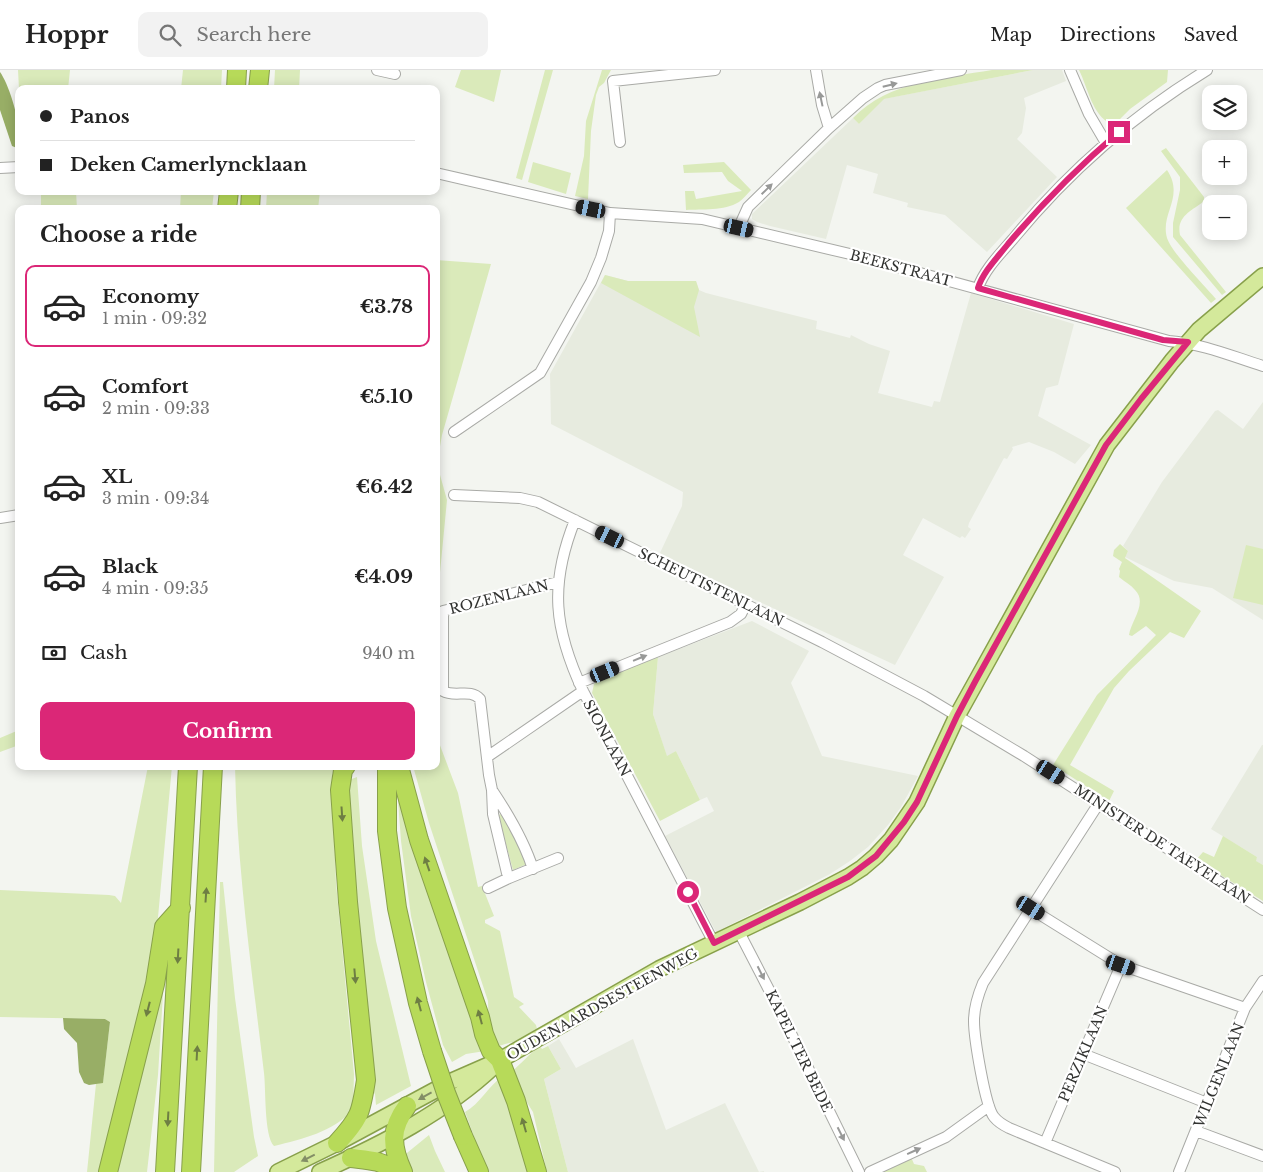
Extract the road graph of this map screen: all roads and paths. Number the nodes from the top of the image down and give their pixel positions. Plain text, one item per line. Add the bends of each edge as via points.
1 (237, 70) edge
2 (260, 70) edge
3 (715, 70) edge
4 (816, 70) edge
5 (960, 70) edge
6 (1070, 70) edge
7 (1207, 70) edge
8 (382, 71) edge
9 (945, 72) edge
10 (394, 74) dead end
11 (236, 85) edge
12 (258, 85) edge
13 (829, 128) junction
14 (620, 142) dead end
15 (1106, 143) junction
16 (15, 167) edge
17 (0, 168) edge
18 (440, 174) edge
19 (610, 213) junction
20 (739, 228) junction
21 (1263, 276) edge
22 (978, 288) junction
23 (1188, 342) junction
24 (1263, 366) edge
25 (454, 432) dead end
26 (454, 495) dead end
27 (15, 516) edge
28 (0, 518) edge
29 (575, 520) junction
30 (558, 582) junction
31 (746, 604) junction
32 (581, 687) junction
33 (957, 716) junction
34 (486, 757) junction
35 (188, 770) edge
36 (214, 770) edge
37 (343, 770) edge
38 (381, 770) edge
39 (387, 770) edge
40 (400, 770) edge
41 (492, 790) junction
42 (388, 792) junction
43 (1099, 803) junction
44 (558, 858) dead end
45 (533, 868) junction
46 (509, 878) junction
47 (488, 888) dead end
48 (181, 908) junction
49 (1031, 908) junction
50 (1263, 910) edge
51 (738, 930) junction
52 (714, 943) junction
53 (1121, 965) junction
54 (1263, 981) edge
55 (1245, 1008) junction
56 (1083, 1054) junction
57 (500, 1060) junction
58 (1208, 1103) junction
59 (407, 1106) junction
60 (989, 1106) junction
61 (1196, 1131) junction
62 (393, 1135) junction
63 (337, 1143) junction
64 (1045, 1143) junction
65 (1263, 1156) edge
66 (351, 1158) junction
67 (108, 1172) edge
68 (165, 1172) edge
69 (191, 1172) edge
70 (278, 1172) edge
71 (320, 1172) edge
72 (396, 1172) edge
73 (403, 1172) edge
74 (479, 1172) edge
75 (537, 1172) edge
76 (859, 1172) edge
77 (870, 1172) edge
78 (1115, 1172) edge
79 (1179, 1172) edge

1 - 11 highway
2 - 12 highway
3 - 14 street via 614,81
13 -> 4 street
5 - 9 street
6 - 15 street
7 - 15 street via 1158,102
8 - 10 street
13 -> 9 street via 878,88
20 -> 13 street via 748,207
15 - 22 street via 1046,200 994,261
16 - 17 street
18 - 19 street, BEEKSTRAAT
19 - 20 street, BEEKSTRAAT via 695,218
19 - 25 street via 602,258 540,373
20 - 22 street, BEEKSTRAAT
21 - 23 main road, OUDENAARDSESTEENWEG via 1206,322
22 - 23 street, BEEKSTRAAT via 1163,340
23 - 24 street, BEEKSTRAAT
23 - 33 main road, OUDENAARDSESTEENWEG via 1106,445
26 - 29 street, SCHEUTISTENLAAN via 536,501
27 - 28 street
29 - 30 street, SIONLAAN
29 - 31 street, SCHEUTISTENLAAN
30 - 32 street, SIONLAAN via 561,634
30 - 34 street, ROZENLAAN via 442,611 443,691 447,694 472,694 480,699
32 -> 31 street via 730,622 741,614
31 - 33 street, SCHEUTISTENLAAN
32 - 34 street
32 - 52 street, SIONLAAN
33 - 43 street, MINISTER DE TAEYELAAN
33 - 51 main road, OUDENAARDSESTEENWEG via 917,802 876,856 848,877
34 - 41 street, ROZENLAAN
35 - 48 highway
69 -> 36 highway
37 -> 63 highway via 340,790 348,902 366,1080 358,1117
38 - 42 highway
39 - 42 highway
57 -> 40 highway via 491,1051 484,1034 419,840
41 - 45 street, ROZENLAAN
41 - 46 street, ROZENLAAN via 493,814
74 -> 42 highway, bridge via 446,1093 418,1003 398,908 387,831
43 - 49 street
43 - 50 street, MINISTER DE TAEYELAAN
44 - 45 street
45 - 46 street
46 - 47 street
48 -> 67 highway via 164,927 154,984
48 -> 68 highway
49 - 53 street
49 - 60 street via 983,983 976,1006 974,1022
51 - 52 main road, OUDENAARDSESTEENWEG
51 -> 76 street, KAPEL TER BEDE
52 - 57 main road, OUDENAARDSESTEENWEG via 659,969
53 - 55 street
53 - 56 street, PERZIKLAAN
54 - 55 street, WILGENLAAN
55 - 58 street, WILGENLAAN
56 - 58 street
56 - 64 street, PERZIKLAAN
57 -> 59 main road, OUDENAARDSESTEENWEG
57 - 62 main road, OUDENAARDSESTEENWEG via 470,1088 443,1107
75 -> 57 highway via 524,1123
58 - 61 street, WILGENLAAN
59 - 62 highway
59 - 63 main road, OUDENAARDSESTEENWEG
60 - 64 street via 992,1116 1002,1124
77 -> 60 street via 946,1137
61 - 65 street
61 - 79 street, WILGENLAAN
62 - 66 main road, OUDENAARDSESTEENWEG
62 - 73 highway
63 -> 70 main road, OUDENAARDSESTEENWEG
64 - 78 street
66 - 71 main road, OUDENAARDSESTEENWEG
66 - 72 highway via 376,1160

